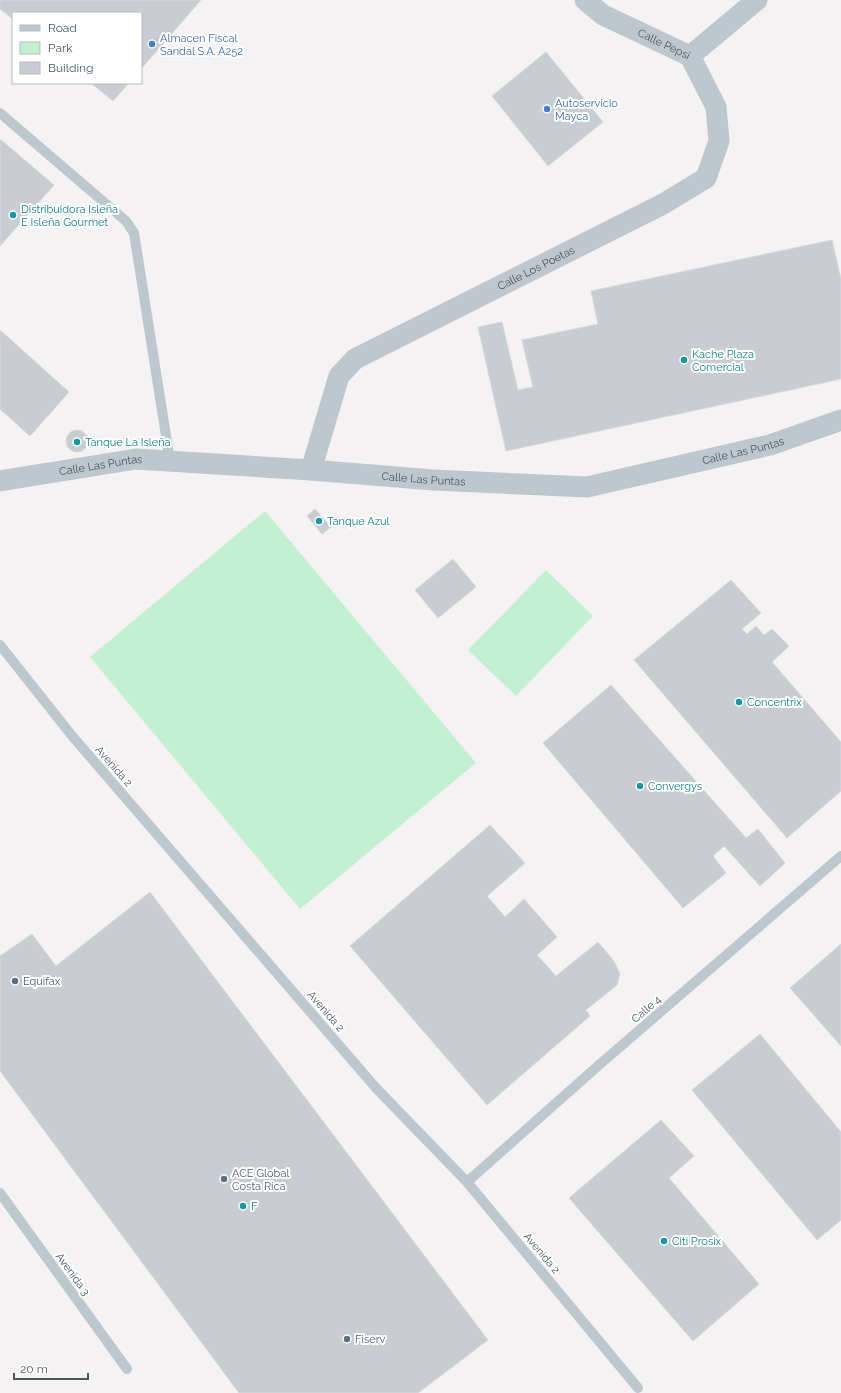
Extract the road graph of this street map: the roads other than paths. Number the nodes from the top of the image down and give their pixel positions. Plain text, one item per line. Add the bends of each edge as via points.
1 (584, 0) edge
2 (757, 0) edge
3 (690, 56) junction
4 (0, 113) edge
5 (841, 420) edge
6 (170, 461) junction
7 (311, 470) junction
8 (0, 481) edge
9 (0, 645) edge
10 (841, 856) edge
11 (467, 1182) junction
12 (0, 1193) edge
13 (127, 1368) dead end
14 (638, 1388) dead end

1 - 3 street, Calle Pepsi via 603,15
2 - 3 street, Calle Pepsi
3 - 7 street, Calle Los Poetas via 716,107 719,141 706,178 663,204 355,359 339,376
4 - 6 lane via 126,221 134,233
5 - 7 street, Calle Las Puntas via 770,445 587,487 433,480
6 - 7 street, Calle Las Puntas
6 - 8 street, Calle Las Puntas via 136,459
9 - 11 lane, Avenida 2 via 73,737 376,1088
10 - 11 lane, Calle 4
11 - 14 lane, Avenida 2
12 - 13 lane, Avenida 3

